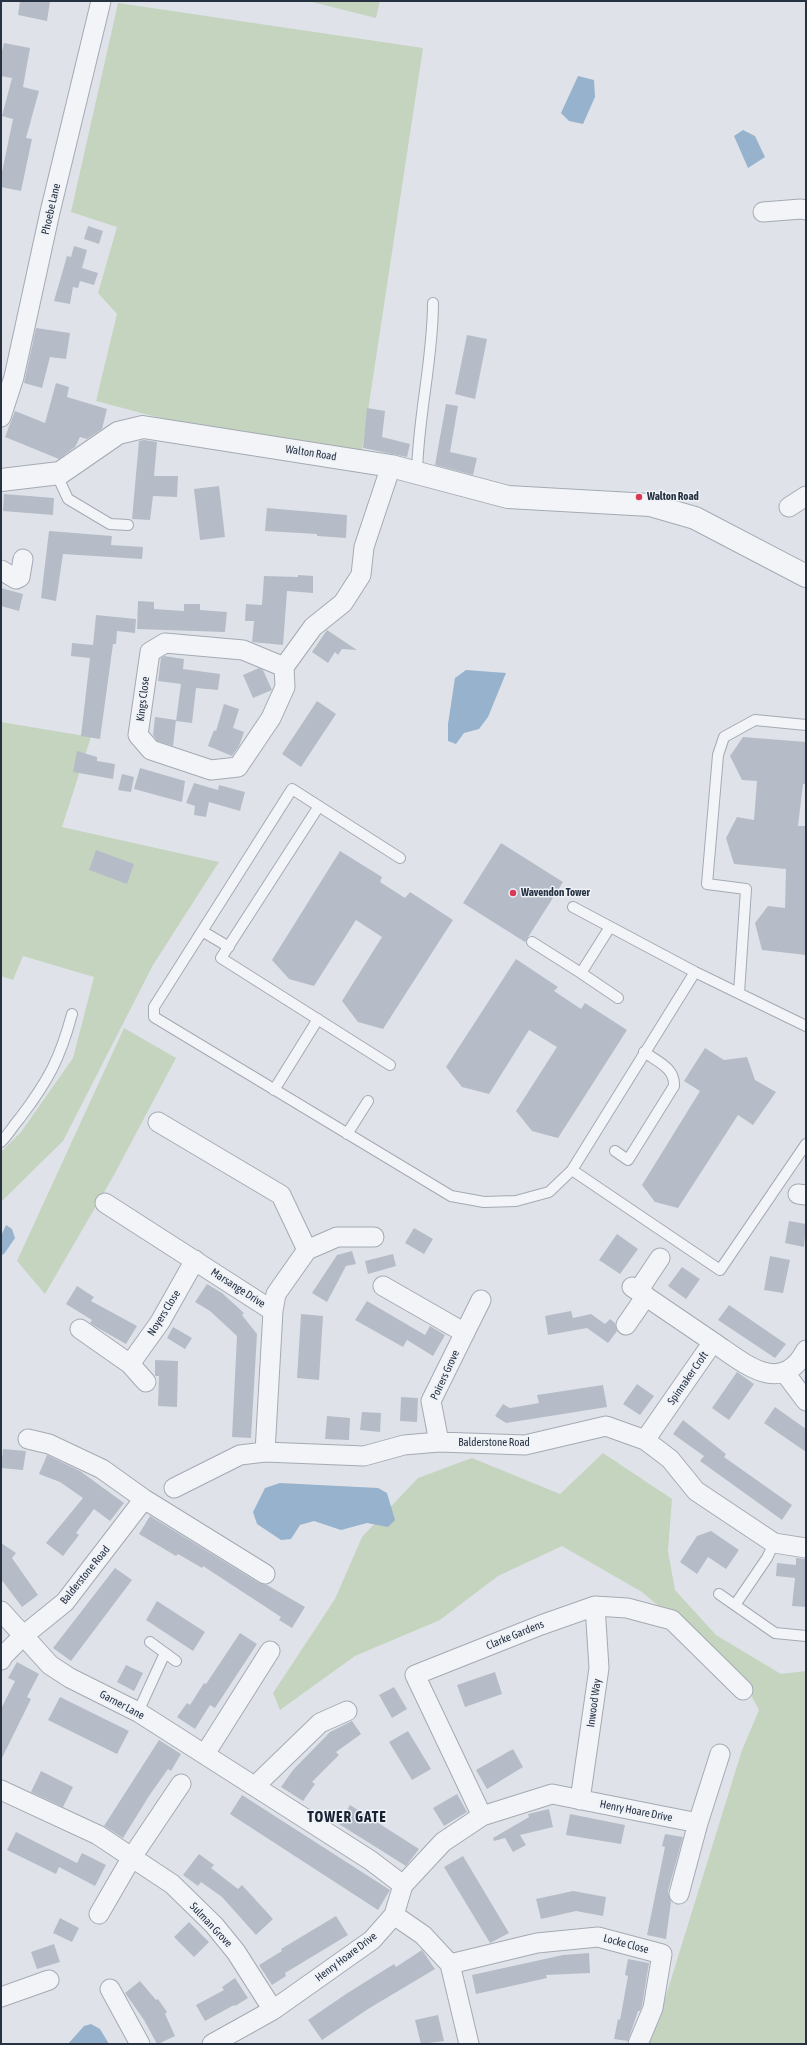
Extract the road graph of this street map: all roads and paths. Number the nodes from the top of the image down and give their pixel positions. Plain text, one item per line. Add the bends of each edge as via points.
1 (100, 1) edge
2 (806, 210) edge
3 (763, 212) dead end
4 (433, 303) dead end
5 (1, 417) edge
6 (391, 466) junction
7 (56, 473) junction
8 (417, 473) junction
9 (1, 480) edge
10 (806, 496) edge
11 (789, 507) dead end
12 (128, 525) dead end
13 (23, 559) dead end
14 (1, 570) edge
15 (806, 576) edge
16 (284, 667) junction
17 (806, 725) edge
18 (319, 806) junction
19 (400, 858) dead end
20 (573, 907) dead end
21 (610, 926) junction
22 (202, 931) junction
23 (532, 942) dead end
24 (229, 947) junction
25 (695, 972) junction
26 (581, 973) junction
27 (739, 993) junction
28 (618, 998) dead end
29 (72, 1014) dead end
30 (318, 1019) junction
31 (806, 1026) edge
32 (644, 1052) junction
33 (390, 1065) dead end
34 (274, 1090) junction
35 (368, 1101) dead end
36 (158, 1122) dead end
37 (347, 1134) junction
38 (1, 1142) edge
39 (806, 1144) edge
40 (615, 1151) dead end
41 (572, 1170) junction
42 (105, 1204) dead end
43 (374, 1237) dead end
44 (307, 1250) junction
45 (660, 1258) dead end
46 (195, 1260) junction
47 (383, 1286) dead end
48 (639, 1291) junction
49 (481, 1300) dead end
50 (273, 1311) junction
51 (626, 1326) dead end
52 (80, 1329) dead end
53 (465, 1333) junction
54 (713, 1342) junction
55 (806, 1350) edge
56 (130, 1364) junction
57 (785, 1372) junction
58 (146, 1382) dead end
59 (806, 1401) edge
60 (28, 1439) dead end
61 (645, 1440) junction
62 (439, 1442) junction
63 (265, 1452) junction
64 (174, 1488) dead end
65 (144, 1499) junction
66 (774, 1544) junction
67 (806, 1548) edge
68 (265, 1574) dead end
69 (719, 1594) dead end
70 (735, 1605) junction
71 (595, 1606) junction
72 (1, 1611) edge
73 (23, 1636) junction
74 (806, 1636) edge
75 (150, 1642) dead end
76 (270, 1651) dead end
77 (165, 1653) junction
78 (1, 1660) edge
79 (176, 1661) dead end
80 (743, 1690) dead end
81 (347, 1711) dead end
82 (138, 1712) junction
83 (205, 1754) junction
84 (720, 1754) dead end
85 (181, 1784) dead end
86 (255, 1786) junction
87 (1, 1790) edge
88 (580, 1800) junction
89 (482, 1816) junction
90 (698, 1823) junction
91 (132, 1857) junction
92 (404, 1885) junction
93 (679, 1894) dead end
94 (99, 1914) dead end
95 (394, 1915) junction
96 (450, 1964) junction
97 (49, 1980) dead end
98 (110, 1989) dead end
99 (1, 1997) edge
100 (272, 2010) junction
101 (224, 2041) edge
102 (140, 2044) edge
103 (469, 2044) edge
104 (638, 2044) edge

1 - 5 street, Phoebe Lane via 14,378
2 - 3 street
4 - 8 lane via 433,336 418,445
6 - 7 street, Walton Road via 143,427 118,433
6 - 8 street, Walton Road
6 - 16 street via 364,547 361,575 343,603 313,627
7 - 9 street, Walton Road
7 - 12 lane via 68,499 110,524
8 - 15 street, Walton Road via 508,497 650,505 682,513
10 - 11 street
13 - 14 street via 20,577 16,579
16 - 16 street, Kings Close via 285,687 274,712 238,767 211,770 151,750 138,735 150,652 165,644 242,650
17 - 27 lane via 755,720 724,737 718,755 706,884 746,889
18 - 19 lane
18 - 22 lane via 292,789
18 - 24 lane
20 - 21 lane
21 - 25 lane
21 - 26 lane
22 - 24 lane
22 - 34 lane via 154,1007 154,1017
23 - 26 lane
24 - 30 lane via 221,958
25 - 27 lane
25 - 32 lane
26 - 28 lane
27 - 31 lane
29 - 38 lane via 56,1064 39,1093
30 - 33 lane
30 - 34 lane
32 - 40 lane via 671,1070 674,1086 628,1160
32 - 41 lane
34 - 37 lane
35 - 37 lane
36 - 44 street via 281,1196
37 - 41 lane via 451,1196 484,1202 516,1201 549,1192
39 - 41 lane via 720,1270
42 - 46 street, Marsange Drive
43 - 44 street via 337,1237
44 - 50 street via 276,1294
45 - 48 street
46 - 50 street, Marsange Drive
46 - 56 street, Noyers Close via 160,1322
47 - 53 street
48 - 51 street
48 - 54 street
49 - 53 street, Poirers Grove
50 - 63 street, Marsange Drive
52 - 56 street
53 - 62 street, Poirers Grove via 431,1401
54 - 57 street, Spinnaker Croft via 756,1370 770,1374
54 - 61 street, Spinnaker Croft
55 - 57 street via 799,1363
56 - 58 street
57 - 59 street
60 - 65 street via 49,1444 102,1469
61 - 62 street, Balderstone Road via 606,1426 525,1445
61 - 66 street, Balderstone Road via 670,1459 696,1491
62 - 63 street, Balderstone Road via 404,1445 364,1456
63 - 64 street, Balderstone Road via 240,1455
65 - 68 street
65 - 73 street, Balderstone Road via 65,1602
66 - 67 street, Balderstone Road
66 - 70 lane
69 - 70 lane
70 - 74 lane via 775,1633
71 - 80 street, Clarke Gardens via 627,1608 672,1620
71 - 88 street, Inwood Way via 599,1668
71 - 89 street, Clarke Gardens via 415,1676
72 - 73 street, Garner Lane
73 - 78 street, Balderstone Road
73 - 82 street, Garner Lane via 46,1660 70,1678
75 - 77 lane
76 - 83 street
77 - 79 lane
77 - 82 lane
81 - 86 street via 320,1723
82 - 83 street, Garner Lane
83 - 86 street, Garner Lane
84 - 90 street
85 - 91 street
86 - 92 street, Garner Lane via 370,1860
87 - 91 street, Sulman Grove via 98,1835
88 - 89 street, Henry Hoare Drive via 552,1794
88 - 90 street, Henry Hoare Drive
89 - 92 street, Henry Hoare Drive via 443,1842
90 - 93 street
91 - 94 street
91 - 100 street, Sulman Grove via 172,1884 214,1925 236,1952
92 - 95 street, Henry Hoare Drive
95 - 96 street via 423,1935
95 - 100 street, Henry Hoare Drive via 372,1940
96 - 103 street
96 - 104 street, Locke Close via 537,1943 598,1937 662,1954 653,2008
97 - 99 street
98 - 102 street
100 - 101 street, Henry Hoare Drive

